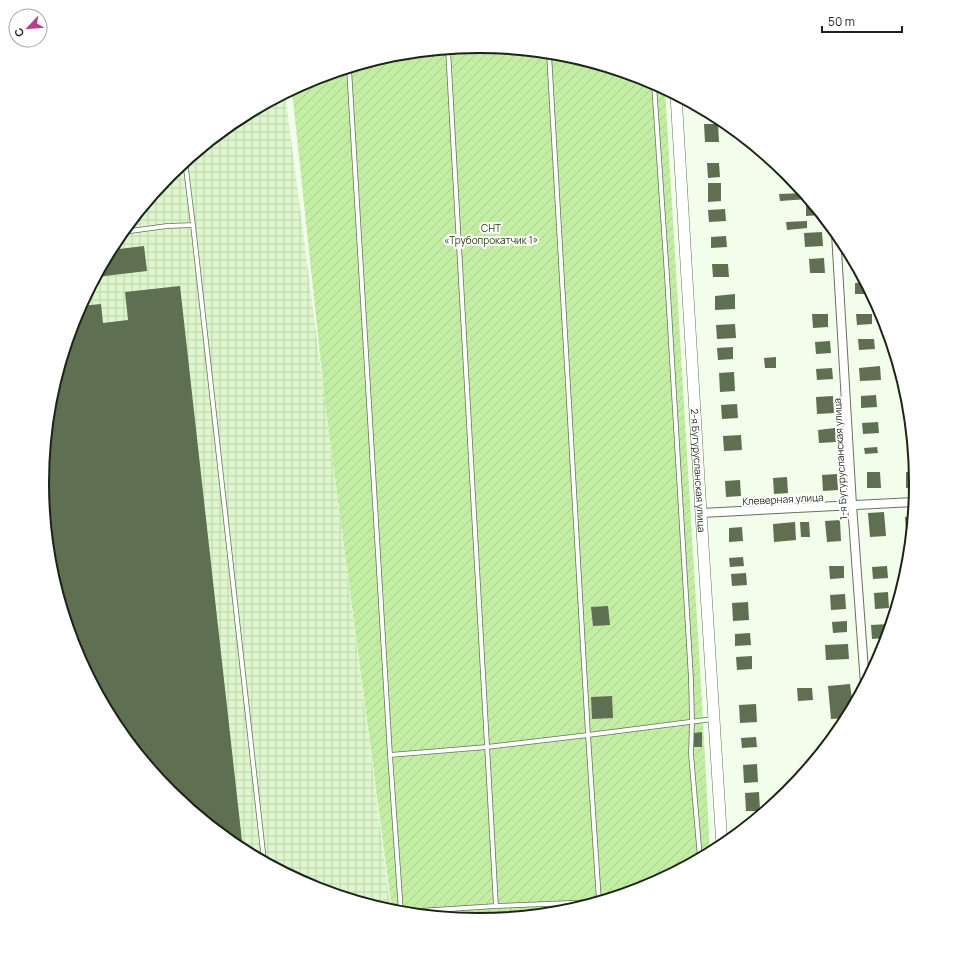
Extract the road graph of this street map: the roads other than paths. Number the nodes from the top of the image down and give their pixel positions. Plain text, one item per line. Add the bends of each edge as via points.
1 (448, 54) edge
2 (549, 59) edge
3 (349, 74) edge
4 (654, 91) edge
5 (676, 101) edge
6 (186, 169) edge
7 (193, 225) junction
8 (131, 231) edge
9 (837, 243) edge
10 (908, 502) edge
11 (852, 506) junction
12 (701, 513) junction
13 (864, 674) edge
14 (714, 719) junction
15 (692, 722) junction
16 (588, 735) junction
17 (487, 747) junction
18 (390, 755) junction
19 (722, 838) edge
20 (699, 852) edge
21 (263, 855) edge
22 (599, 895) edge
23 (571, 903) edge
24 (402, 906) edge
25 (496, 906) junction
26 (433, 910) edge

1 - 17 lane
2 - 16 lane
3 - 18 lane
4 - 15 lane via 668,284
5 - 12 street, 2-я Бугурусланская улица
6 - 7 lane
7 - 8 lane
7 - 21 lane
9 - 11 street, 1-я Бугурусланская улица
10 - 11 street, Клеверная улица
11 - 12 street, Клеверная улица
11 - 13 street, 1-я Бугурусланская улица
12 - 14 street, 2-я Бугурусланская улица
14 - 15 lane
14 - 19 street, 2-я Бугурусланская улица
15 - 16 lane
15 - 20 lane via 691,754
16 - 17 lane
16 - 22 lane
17 - 18 lane
17 - 25 lane
18 - 24 lane
23 - 25 lane
25 - 26 lane

